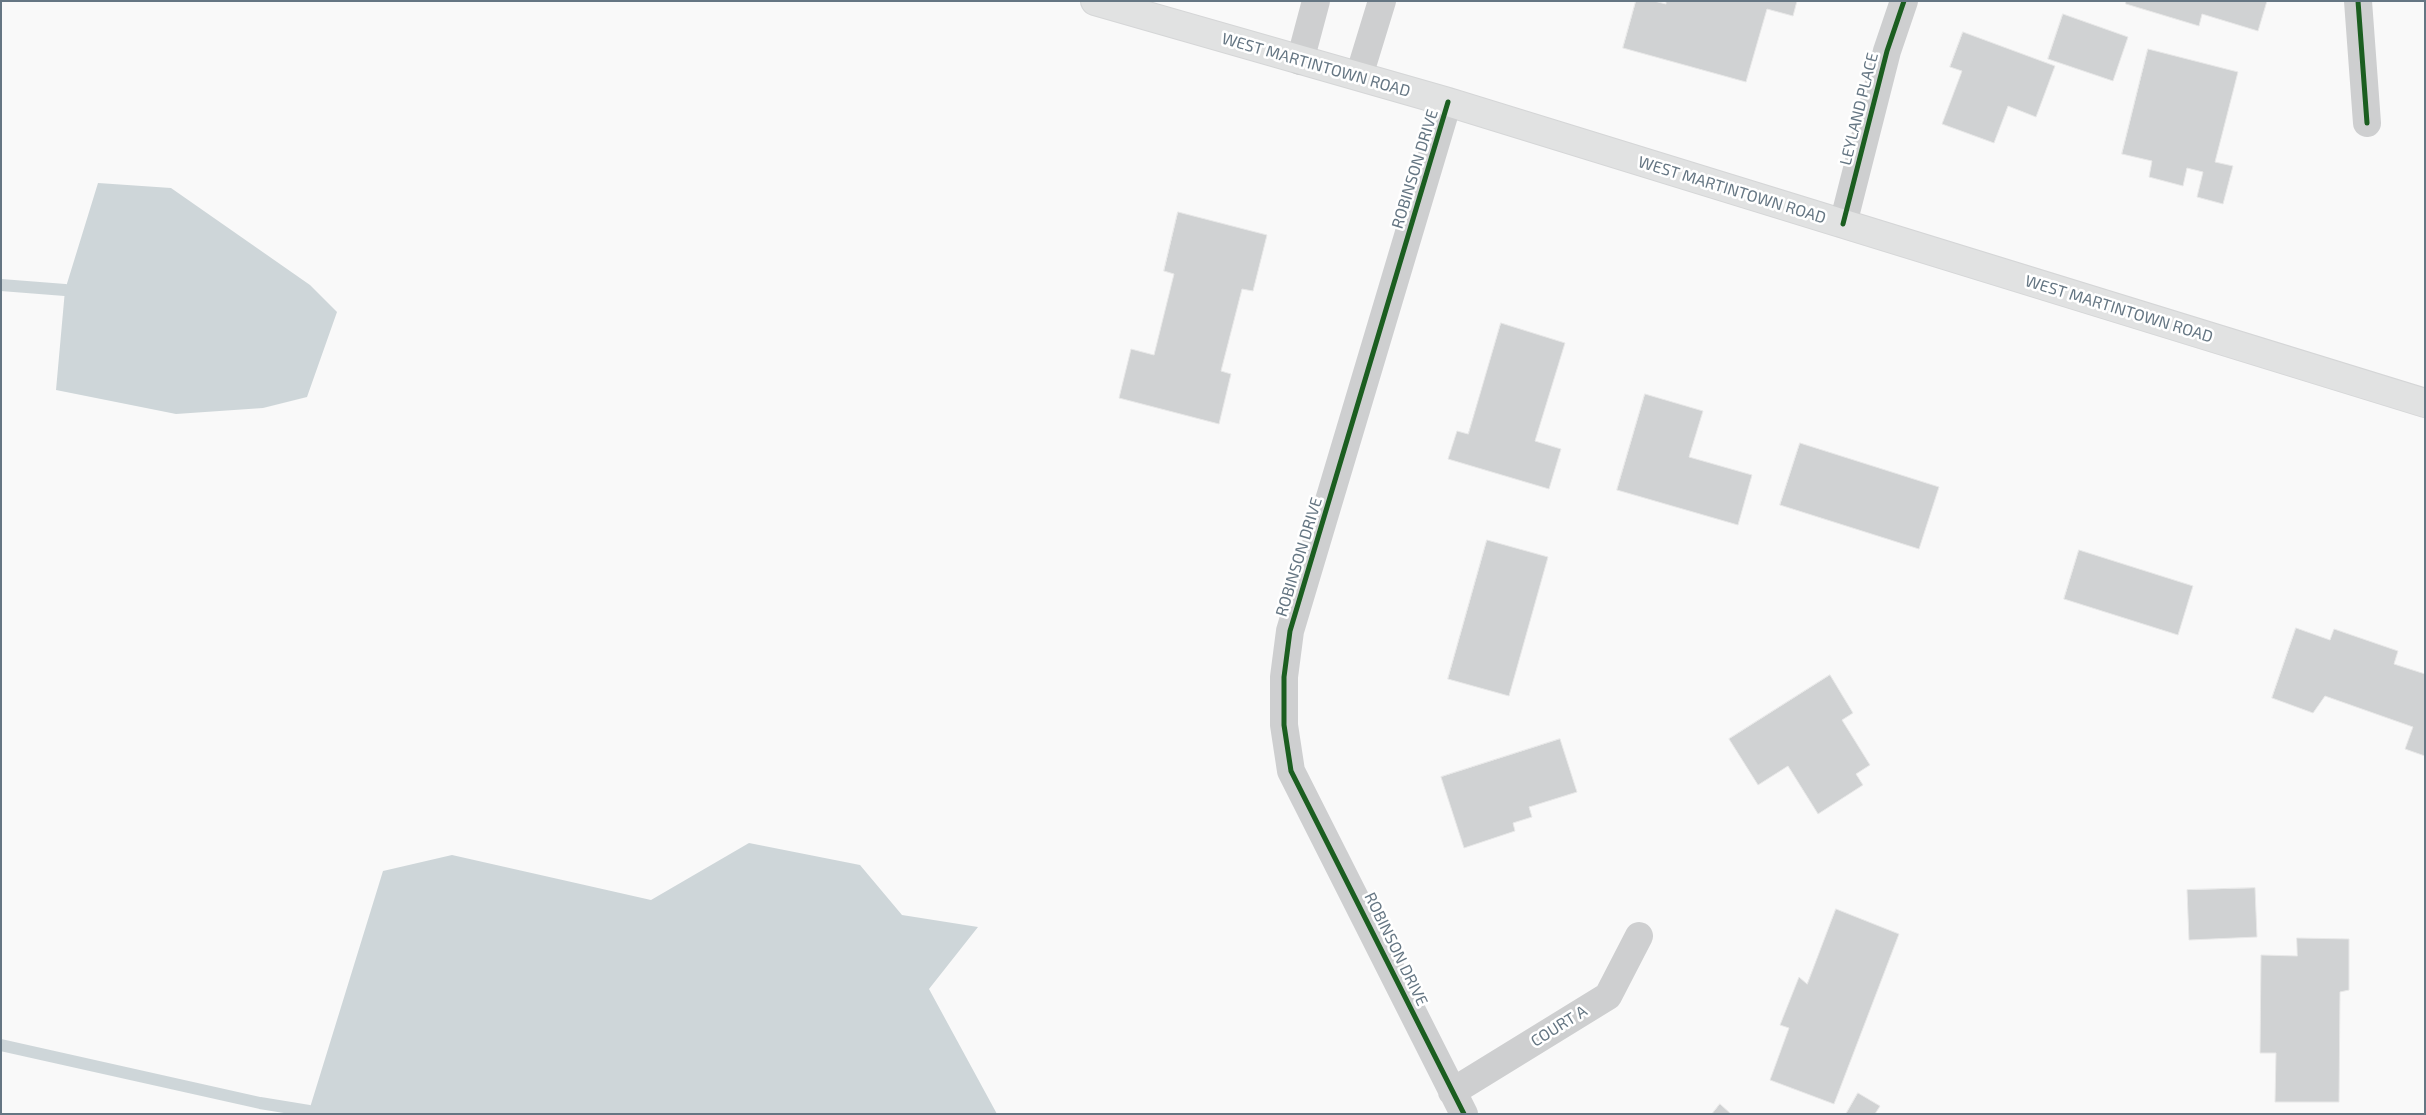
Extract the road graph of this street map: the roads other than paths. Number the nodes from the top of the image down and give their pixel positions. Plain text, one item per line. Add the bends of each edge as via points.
1 (1095, 1) edge
2 (1316, 1) edge
3 (1382, 1) edge
4 (1904, 1) edge
5 (2358, 1) edge
6 (1300, 61) junction
7 (1359, 76) junction
8 (1448, 102) junction
9 (2367, 123) dead end
10 (1843, 224) junction
11 (2425, 403) edge
12 (1639, 936) dead end
13 (1458, 1103) edge

1 - 6 main road, WEST MARTINTOWN ROAD
2 - 6 street
3 - 7 street
4 - 10 street, LEYLAND PLACE via 1887,51
5 - 9 street
6 - 7 main road, WEST MARTINTOWN ROAD
7 - 8 main road, WEST MARTINTOWN ROAD
8 - 10 main road, WEST MARTINTOWN ROAD
8 - 13 street, ROBINSON DRIVE via 1290,631 1284,678 1284,725 1291,770
10 - 11 main road, WEST MARTINTOWN ROAD
12 - 13 street, COURT A via 1608,996

